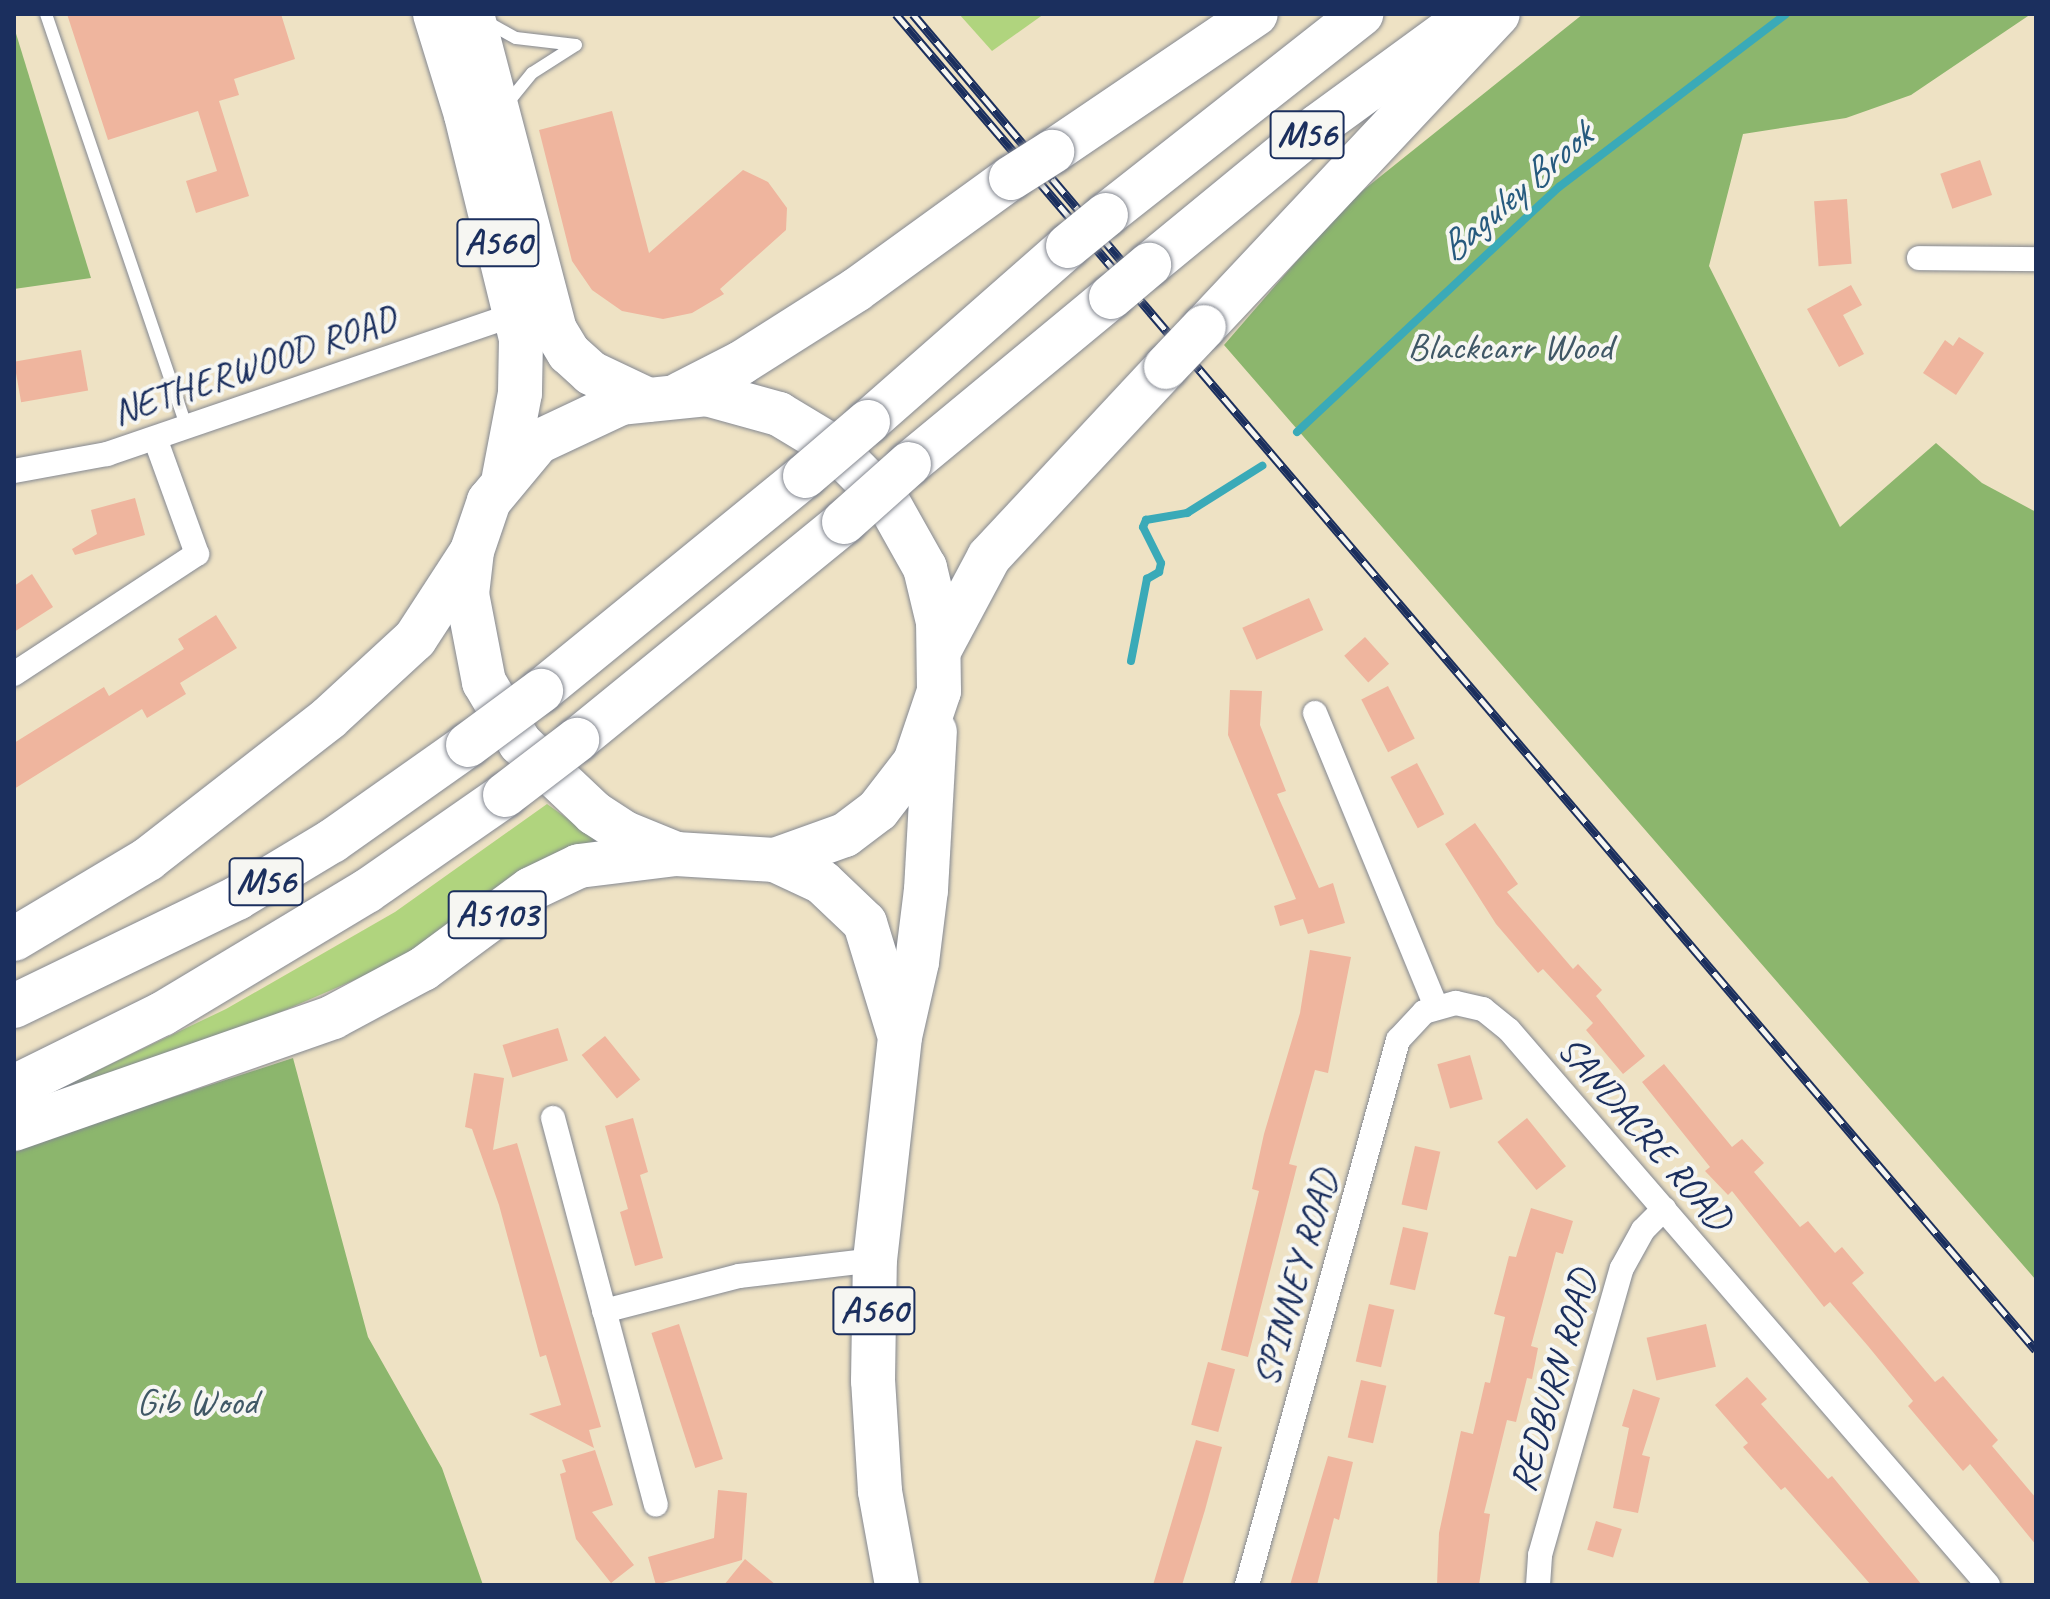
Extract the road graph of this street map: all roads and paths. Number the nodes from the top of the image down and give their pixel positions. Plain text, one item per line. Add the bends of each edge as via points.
1 (46, 14) edge
2 (435, 14) edge
3 (473, 14) edge
4 (1256, 14) edge
5 (1361, 14) edge
6 (1471, 14) edge
7 (1498, 14) edge
8 (500, 114) junction
9 (1919, 258) dead end
10 (2036, 259) edge
11 (515, 314) junction
12 (663, 397) junction
13 (187, 428) junction
14 (155, 438) junction
15 (14, 471) edge
16 (504, 477) junction
17 (472, 551) junction
18 (941, 647) junction
19 (14, 674) edge
20 (935, 713) junction
21 (1315, 713) dead end
22 (676, 854) junction
23 (775, 860) junction
24 (14, 939) edge
25 (31, 998) edge
26 (1436, 1006) junction
27 (900, 1037) junction
28 (14, 1087) edge
29 (553, 1118) dead end
30 (14, 1129) edge
31 (1664, 1209) junction
32 (875, 1260) junction
33 (604, 1311) junction
34 (656, 1505) dead end
35 (897, 1585) edge
36 (1247, 1585) edge
37 (1538, 1585) edge
38 (1988, 1585) edge

1 - 13 lane
2 - 11 highway, A560
3 - 8 highway, A560
3 - 8 lane via 516,38 576,45 532,73
4 - 12 highway, bridge via 1011,178 856,290 741,363
5 - 25 highway, M56, bridge via 1068,246 805,476 541,691 286,870
6 - 28 highway, M56, bridge via 1318,126 844,522 505,795 367,891 162,1014
7 - 18 highway, M56, bridge via 989,557
8 - 12 highway, A560 via 555,330 569,353 591,373
9 - 10 street
11 - 13 street, NETHERWOOD ROAD
11 - 16 highway, A560 via 522,366
12 - 16 highway, A560 via 621,403 558,430 530,449
12 - 18 highway, A560 via 730,396 768,409 807,428 854,465 888,502 914,543 933,596
13 - 14 street, NETHERWOOD ROAD
14 - 15 street, NETHERWOOD ROAD via 83,461
14 - 19 street via 197,554
16 - 17 highway, A560 via 489,501
17 - 22 highway, A560 via 470,624 484,682 505,722 574,798 625,833
17 - 24 highway via 415,639 329,718 148,859
18 - 20 highway, A560
20 - 23 highway, A560 via 915,762 878,810 845,835
20 - 27 highway, A560 via 926,890
21 - 26 street
22 - 23 highway, A560
22 - 30 highway, A5103 via 608,859 557,874 423,969 333,1017
23 - 27 highway, A560 via 822,882 865,923
26 - 31 street, SANDACRE ROAD via 1469,1005 1494,1016
26 - 36 street, SPINNEY ROAD via 1413,1020 1398,1040
27 - 32 highway, A560
29 - 33 street
31 - 37 street, REDBURN ROAD via 1643,1230 1622,1268 1540,1555
31 - 38 street, SANDACRE ROAD
32 - 33 street via 739,1276
32 - 35 highway, A560 via 877,1452
33 - 34 street

